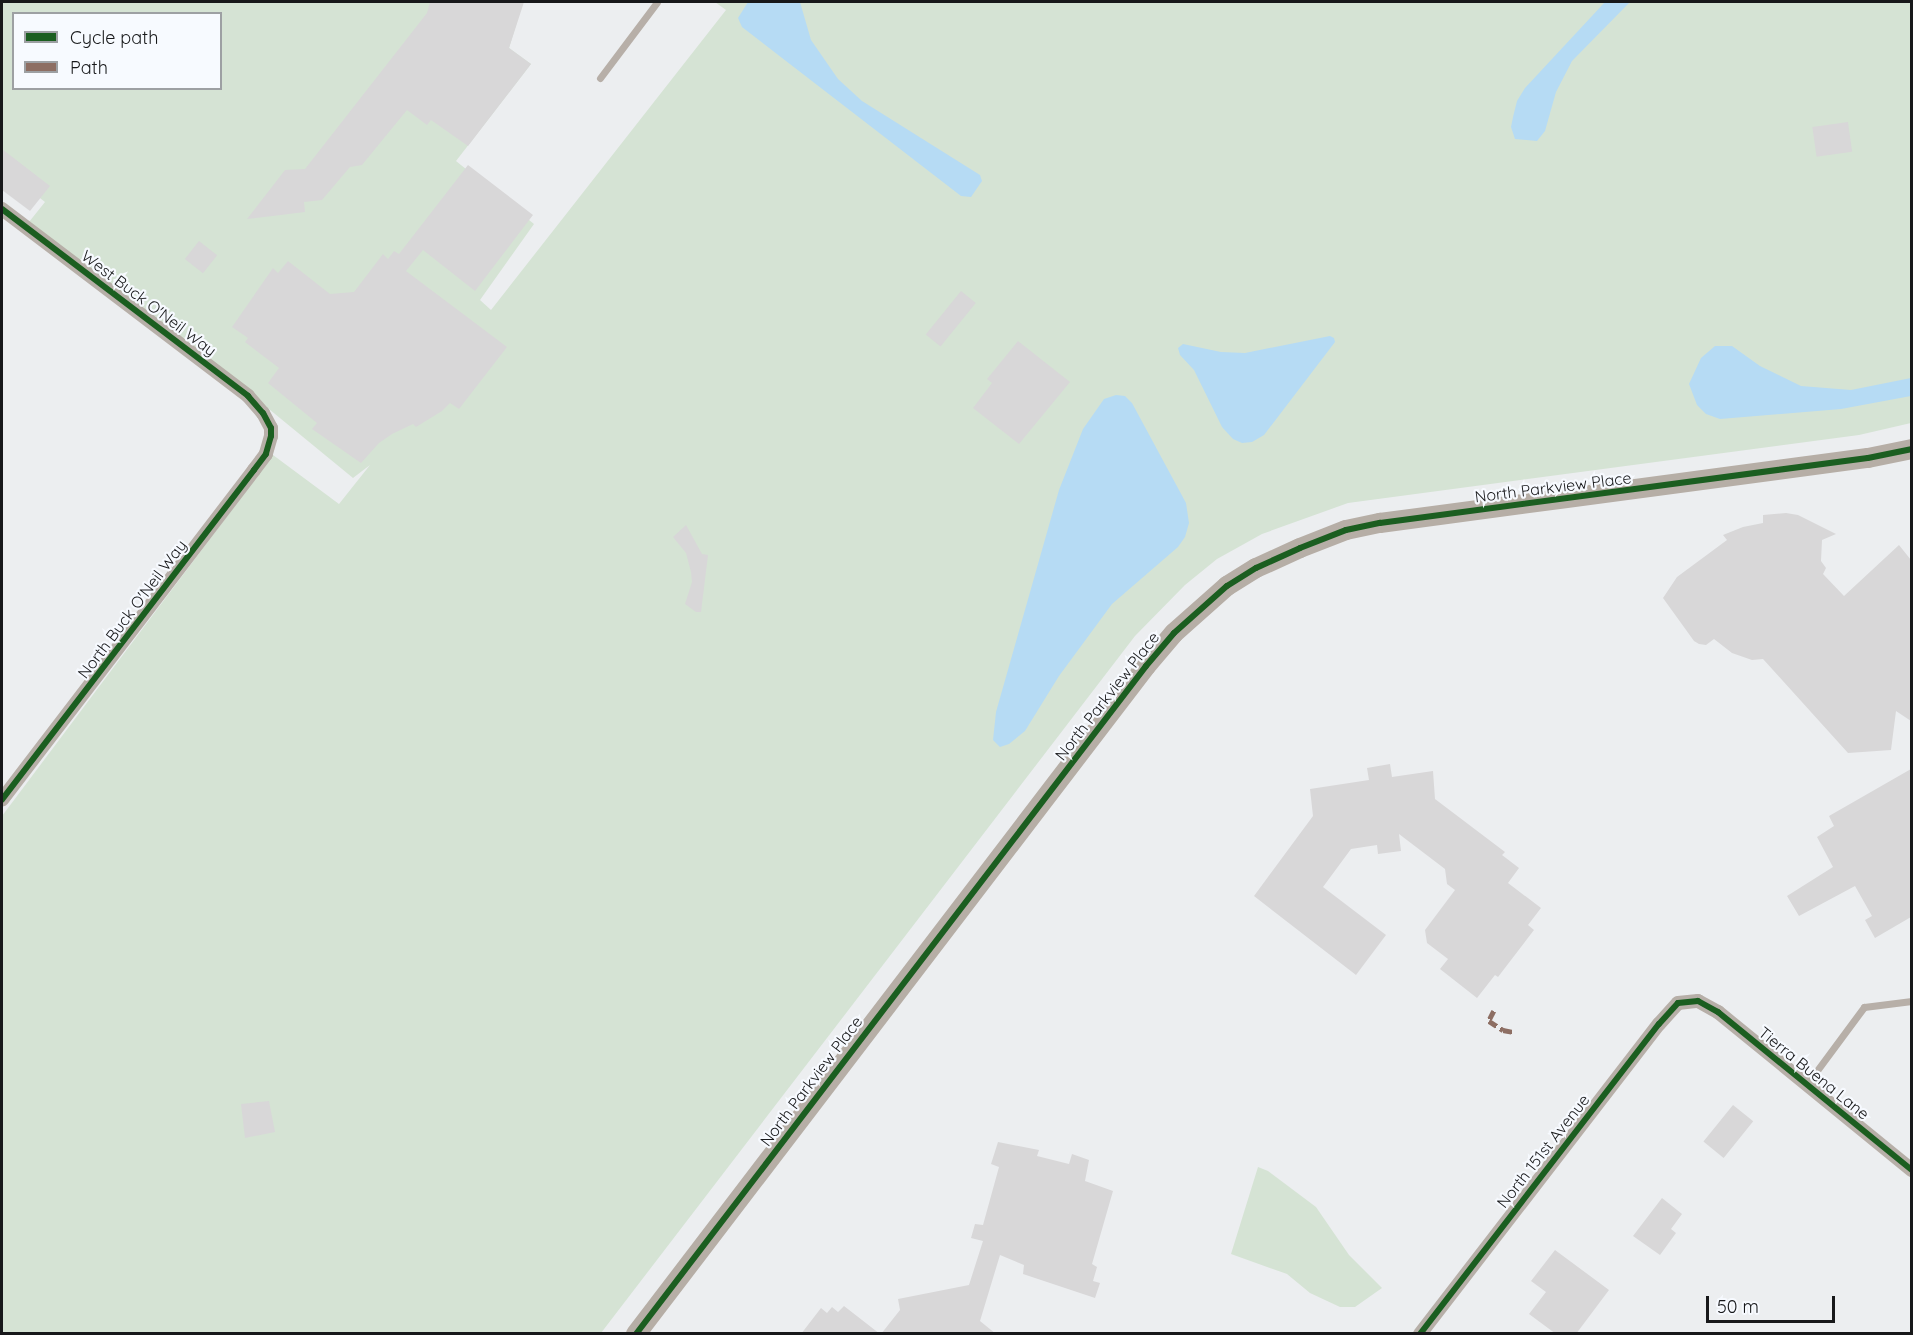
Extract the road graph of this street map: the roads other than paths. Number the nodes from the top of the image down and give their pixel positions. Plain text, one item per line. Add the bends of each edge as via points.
1 (657, 2) edge
2 (600, 78) dead end
3 (2, 208) edge
4 (271, 429) joint
5 (1911, 449) edge
6 (2, 800) edge
7 (1698, 1001) joint
8 (1911, 1001) edge
9 (1807, 1084) junction
10 (1911, 1170) edge
11 (636, 1334) edge
12 (1420, 1334) edge

1 - 2 lane
3 - 4 street, West Buck O'Neil Way via 248,396 258,405
4 - 6 street, North Buck O'Neil Way via 266,454
5 - 11 street, North Parkview Place via 1856,460 1380,523 1346,530 1300,548 1227,586 1174,633 1146,666
7 - 9 street, Tierra Buena Lane via 1718,1012
7 - 12 street, North 151st Avenue via 1678,1003 1659,1024
8 - 9 lane via 1864,1007
9 - 10 street, Tierra Buena Lane

